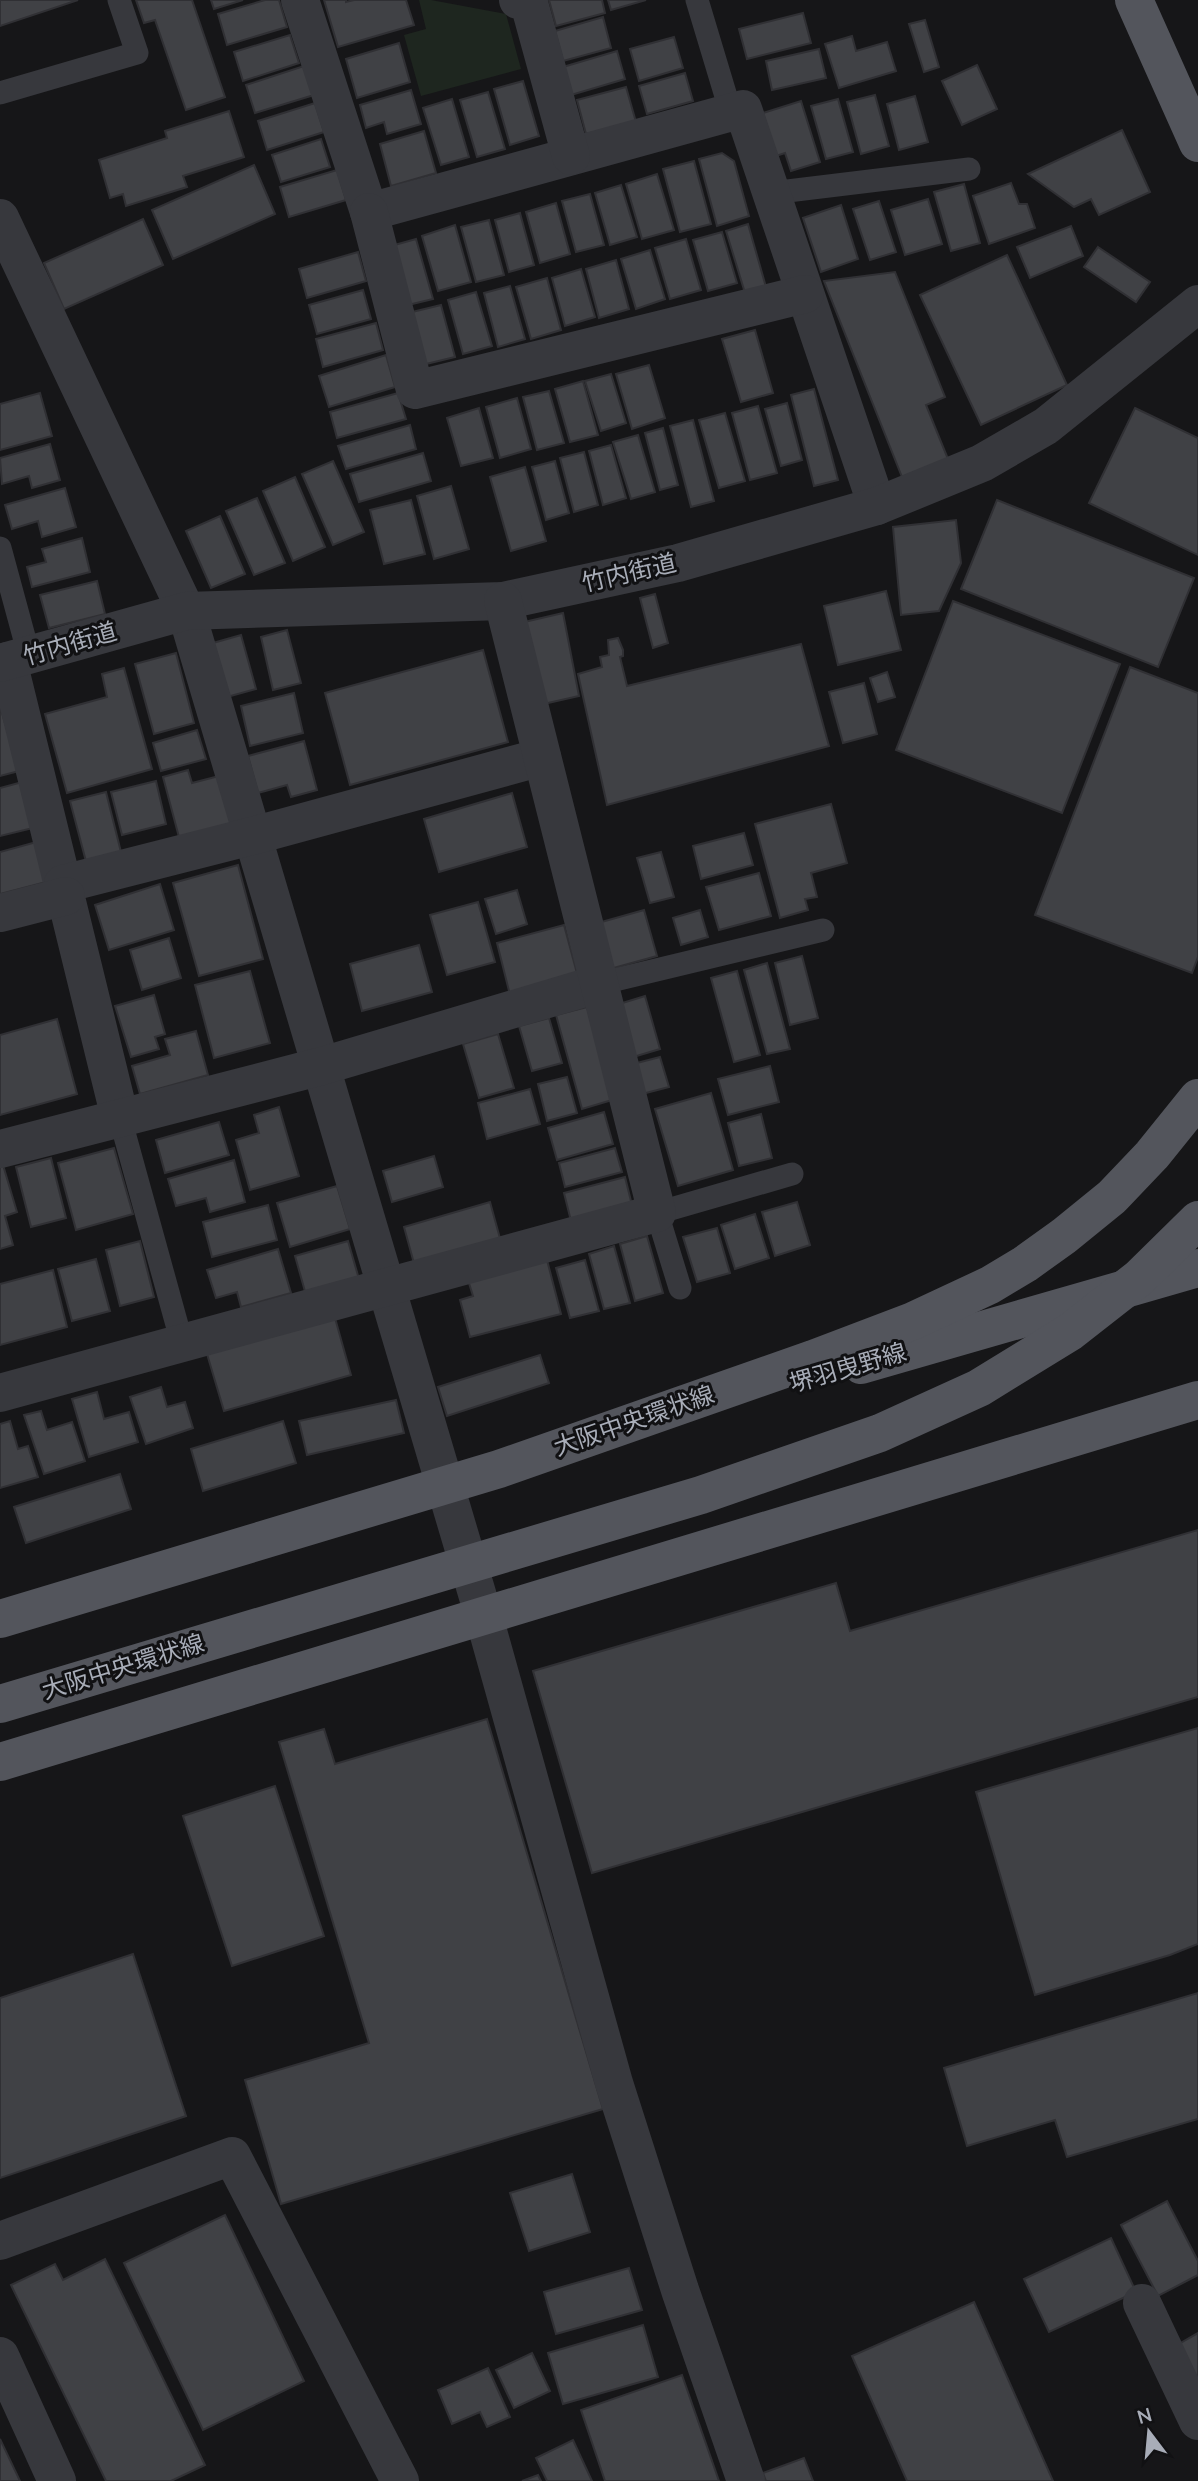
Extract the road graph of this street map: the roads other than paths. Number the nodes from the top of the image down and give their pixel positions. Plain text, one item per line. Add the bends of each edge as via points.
1 (119, 0) edge
2 (300, 0) edge
3 (518, 0) edge
4 (697, 0) edge
5 (1134, 0) edge
6 (0, 93) edge
7 (731, 113) junction
8 (1198, 143) edge
9 (571, 156) junction
10 (969, 169) dead end
11 (771, 193) junction
12 (369, 212) junction
13 (0, 218) edge
14 (805, 294) junction
15 (1198, 304) edge
16 (877, 506) junction
17 (0, 548) edge
18 (503, 601) junction
19 (186, 611) junction
20 (12, 660) edge
21 (542, 757) junction
22 (252, 836) junction
23 (64, 890) junction
24 (0, 913) edge
25 (823, 930) dead end
26 (598, 984) junction
27 (322, 1066) junction
28 (1198, 1098) edge
29 (120, 1118) junction
30 (0, 1149) edge
31 (792, 1174) dead end
32 (657, 1213) junction
33 (1198, 1220) edge
34 (1198, 1268) edge
35 (680, 1288) dead end
36 (386, 1289) junction
37 (182, 1343) junction
38 (0, 1393) edge
39 (1198, 1400) edge
40 (499, 1469) junction
41 (444, 1484) junction
42 (484, 1617) junction
43 (0, 1619) edge
44 (0, 1704) edge
45 (0, 1762) edge
46 (0, 2241) edge
47 (1142, 2303) dead end
48 (0, 2356) edge
49 (1198, 2421) edge
50 (57, 2481) edge
51 (400, 2481) edge
52 (746, 2481) edge

1 - 6 lane via 137,52
2 - 12 street
3 - 9 street via 529,3
4 - 7 lane
5 - 8 main road
7 - 9 street
7 - 11 street via 743,109
9 - 12 street
10 - 11 lane
11 - 14 street
12 - 14 street via 415,390
13 - 19 street
14 - 16 street
15 - 16 street, 竹内街道 via 1045,426 982,463
16 - 18 street, 竹内街道 via 678,563
17 - 20 lane
18 - 19 street, 竹内街道
18 - 21 street
19 - 20 street, 竹内街道
19 - 22 street
20 - 23 street
21 - 22 street
21 - 26 street
22 - 23 street
22 - 27 street
23 - 24 street
23 - 29 street
25 - 26 lane
26 - 27 street
26 - 32 street
27 - 29 street
27 - 36 street
28 - 40 main road, 大阪中央環状線 via 1112,1197 1025,1264 989,1285 857,1343
29 - 30 street
29 - 37 lane
31 - 32 lane
32 - 35 lane
32 - 36 street
33 - 44 main road, 大阪中央環状線, bridge via 1139,1278 1070,1332 979,1388 880,1433 701,1495
34 - 40 main road, 堺羽曳野線
36 - 37 street
36 - 41 street
37 - 38 street
39 - 42 main road
40 - 41 main road, 大阪中央環状線
41 - 42 street
41 - 43 main road, 大阪中央環状線
42 - 45 main road
42 - 52 street via 614,2083
46 - 51 street via 232,2157
47 - 49 street
48 - 50 street

